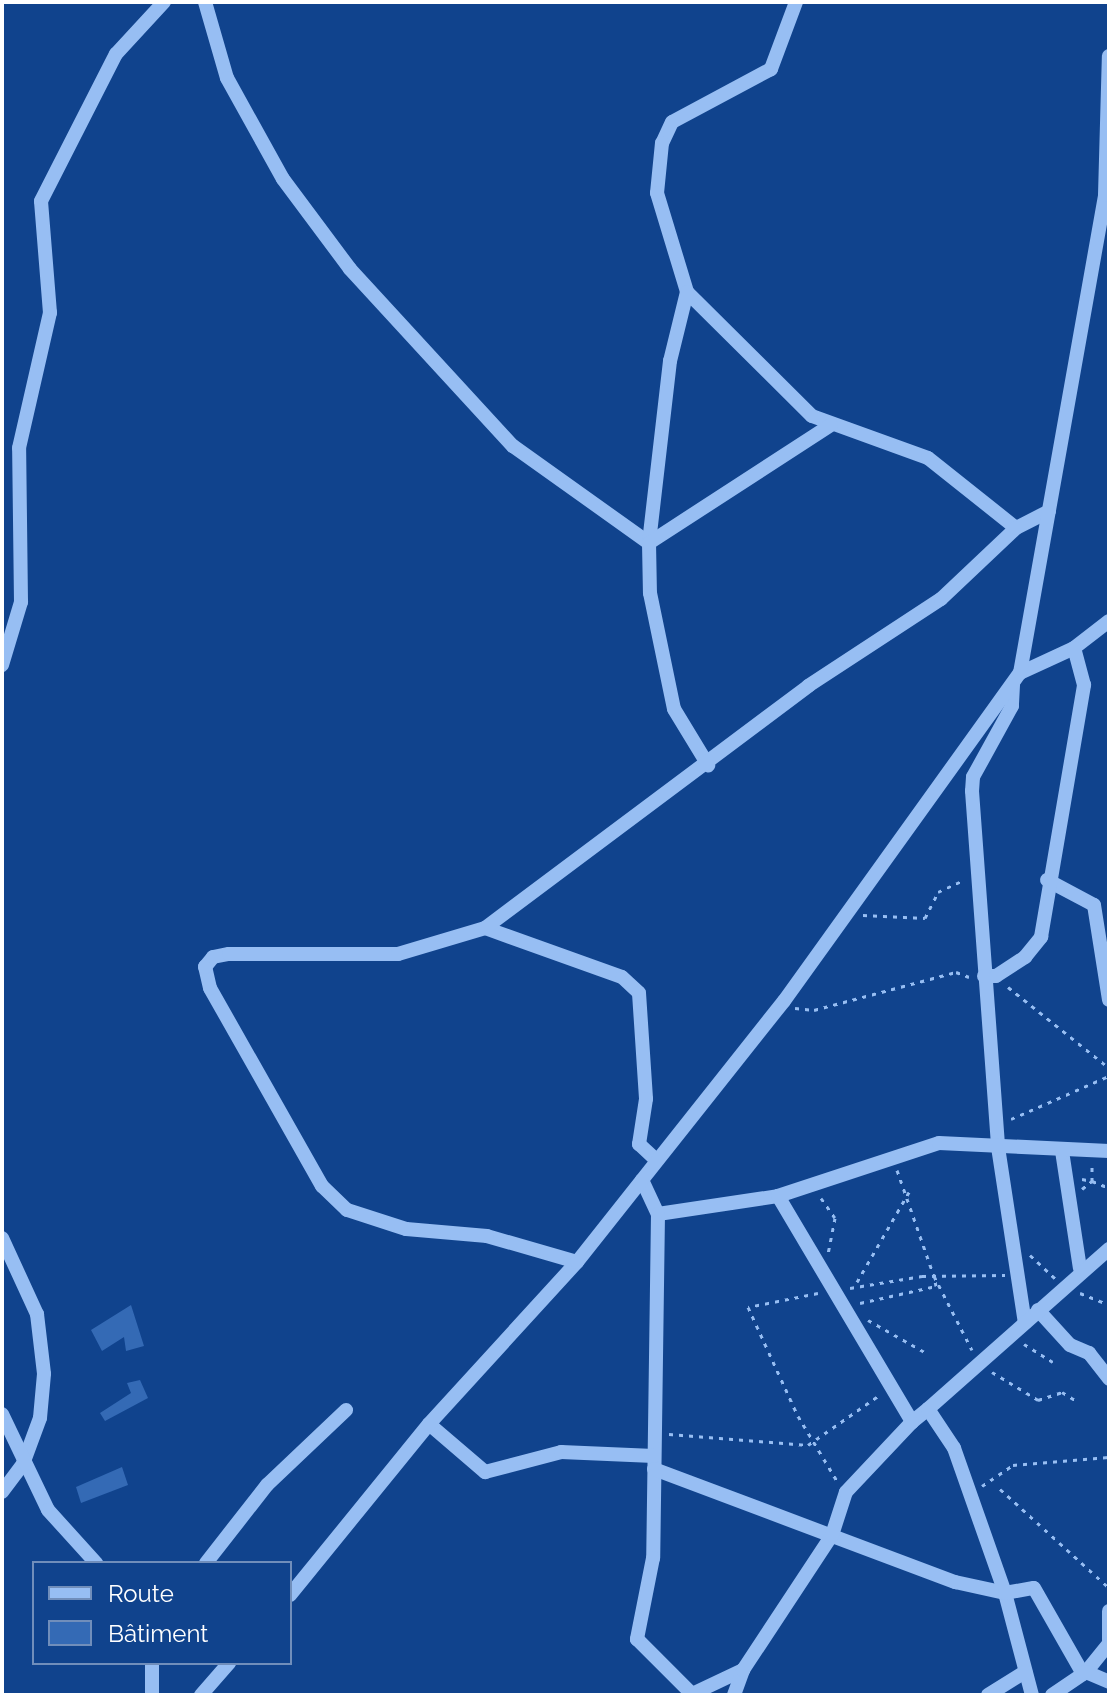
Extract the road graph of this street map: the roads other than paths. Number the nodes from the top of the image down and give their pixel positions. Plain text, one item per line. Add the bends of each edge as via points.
1 (164, 2) edge
2 (205, 2) edge
3 (796, 2) edge
4 (1109, 56) edge
5 (687, 292) junction
6 (831, 425) junction
7 (1049, 511) junction
8 (1016, 528) junction
9 (649, 543) junction
10 (1109, 621) edge
11 (1074, 648) junction
12 (2, 665) edge
13 (1017, 679) junction
14 (708, 765) junction
15 (1047, 880) junction
16 (485, 928) junction
17 (987, 977) junction
18 (1109, 1000) edge
19 (998, 1147) junction
20 (1062, 1151) junction
21 (1109, 1151) edge
22 (656, 1160) junction
23 (642, 1180) junction
24 (778, 1196) junction
25 (658, 1214) junction
26 (2, 1238) edge
27 (1109, 1249) edge
28 (577, 1262) junction
29 (1080, 1268) junction
30 (1038, 1310) junction
31 (1025, 1323) junction
32 (1109, 1379) edge
33 (928, 1409) junction
34 (346, 1410) dead end
35 (2, 1414) edge
36 (912, 1422) junction
37 (429, 1424) junction
38 (654, 1462) junction
39 (23, 1464) junction
40 (2, 1492) edge
41 (832, 1535) junction
42 (94, 1561) edge
43 (208, 1561) edge
44 (292, 1593) edge
45 (1005, 1593) junction
46 (1109, 1611) edge
47 (1109, 1642) edge
48 (152, 1665) edge
49 (227, 1665) edge
50 (743, 1670) junction
51 (1025, 1672) junction
52 (1084, 1673) junction
53 (1109, 1682) edge
54 (205, 1694) edge
55 (691, 1694) edge
56 (152, 1695) edge
57 (734, 1695) edge
58 (988, 1695) edge
59 (1032, 1695) edge
60 (1052, 1695) edge

1 - 12 street via 116,54 41,201 50,313 19,448 21,602
2 - 9 street via 227,78 283,179 350,269 513,446
3 - 5 street via 771,69 672,122 662,143 657,193
4 - 7 street via 1105,195
5 - 6 street via 812,416
5 - 9 street via 670,361
6 - 8 street via 928,458
6 - 9 street
7 - 8 street
7 - 13 street
8 - 14 street via 941,599 798,694
9 - 14 street via 650,593 674,709
10 - 11 street
11 - 13 street
11 - 15 street via 1084,685
13 - 17 street via 1012,706 973,777
13 - 22 street via 779,1006
14 - 16 street
15 - 17 street via 1041,937
15 - 18 street via 1094,905
16 - 22 street via 622,977 639,993 646,1099 639,1144
16 - 28 street via 398,954 221,955 205,967 205,977 322,1186 347,1210 406,1229 487,1236
17 - 19 street
19 - 20 street
19 - 24 street via 947,1142
19 - 31 street
20 - 21 street
20 - 29 street
22 - 23 street
23 - 25 street
23 - 28 street
24 - 25 street
24 - 36 street
25 - 38 street
26 - 39 street via 37,1314 44,1374 40,1418
27 - 29 street
28 - 37 street
29 - 30 street
30 - 31 street
30 - 32 street via 1070,1345 1089,1353
31 - 33 street
33 - 36 street
33 - 45 street via 972,1492
34 - 43 street via 267,1485
35 - 39 street
36 - 41 street via 846,1492
37 - 38 street via 485,1472 561,1452
37 - 44 street
38 - 41 street
38 - 55 street via 653,1558 637,1639
39 - 40 street
39 - 42 street via 48,1510
41 - 45 street via 955,1582
41 - 50 street
45 - 51 street
45 - 52 street via 1025,1586 1041,1593
46 - 47 street
47 - 52 street
48 - 56 street
49 - 54 street
50 - 55 street
50 - 57 street
51 - 58 street
51 - 59 street
52 - 53 street
52 - 60 street

